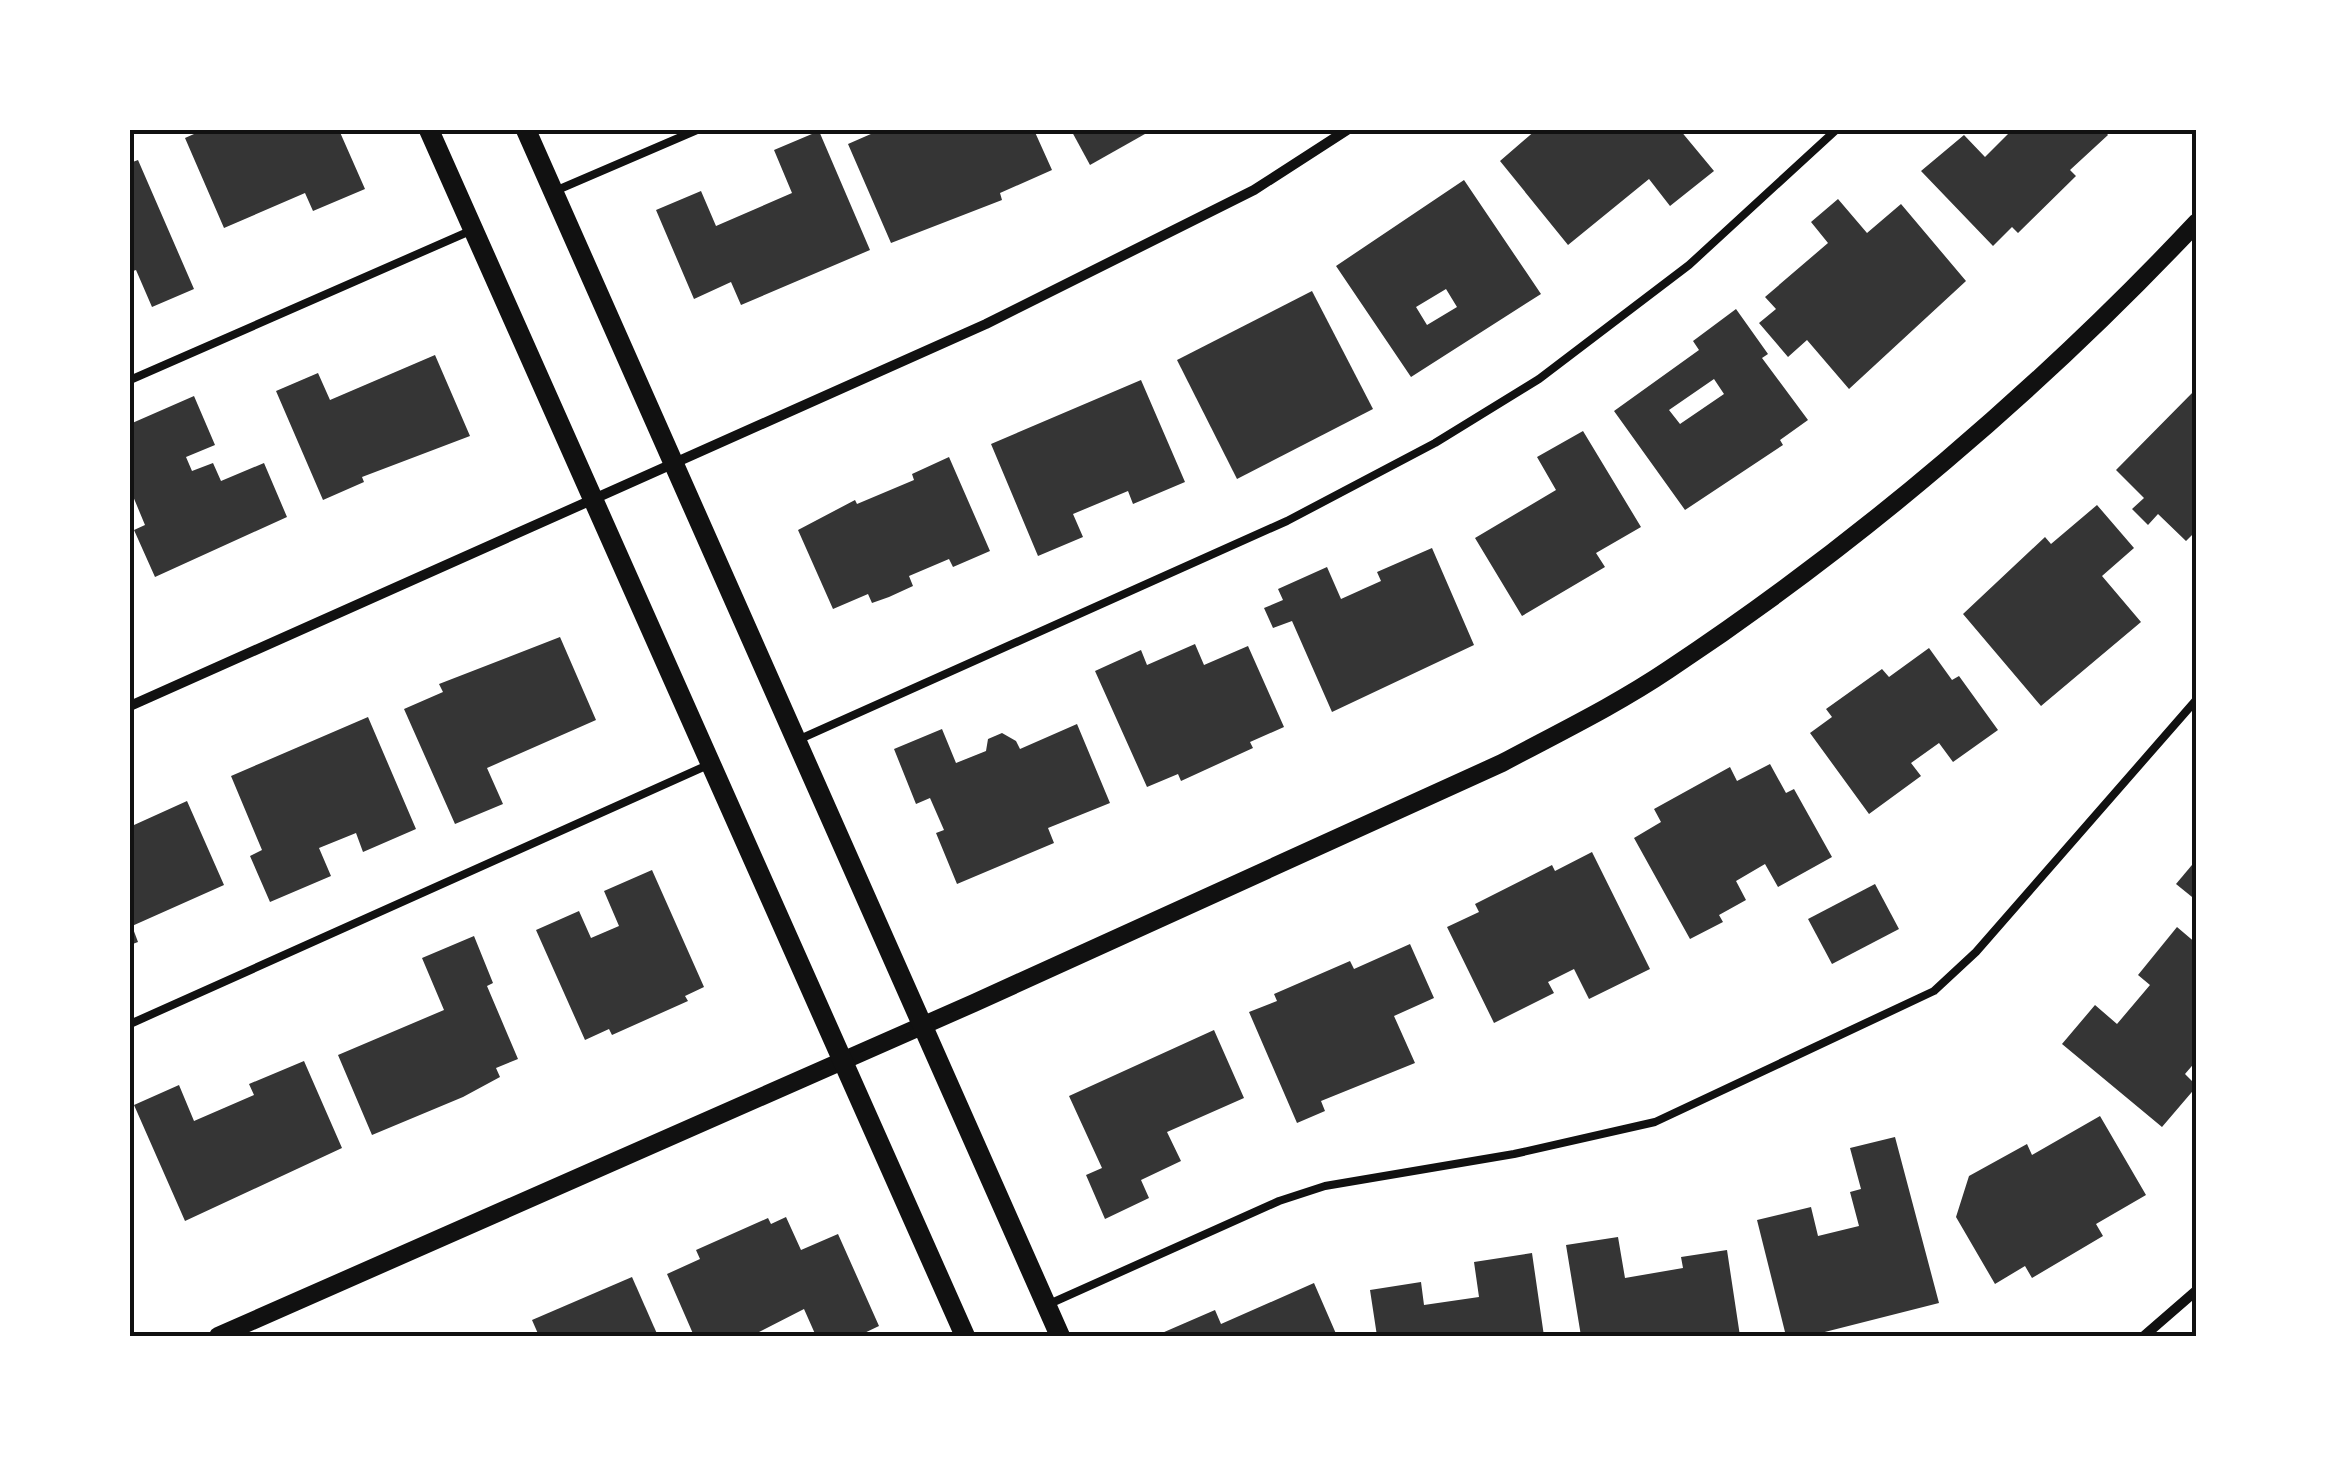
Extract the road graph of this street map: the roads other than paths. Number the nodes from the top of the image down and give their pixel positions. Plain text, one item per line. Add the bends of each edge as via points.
1 (429, 130) edge
2 (526, 130) edge
3 (696, 130) edge
4 (1347, 130) edge
5 (1836, 130) edge
6 (555, 191) junction
7 (2197, 222) edge
8 (474, 230) junction
9 (130, 380) edge
10 (674, 465) junction
11 (594, 502) junction
12 (2197, 699) edge
13 (130, 706) edge
14 (796, 741) junction
15 (712, 764) junction
16 (130, 1024) edge
17 (923, 1026) junction
18 (844, 1061) junction
19 (2197, 1290) edge
20 (1046, 1306) junction
21 (218, 1336) edge
22 (965, 1336) edge
23 (1060, 1336) edge
24 (2144, 1336) edge

1 - 8 main road
2 - 6 main road
3 - 6 lane
4 - 10 street via 1254,190 1004,315
5 - 14 lane via 1689,265 1539,380 1435,443 1287,522
6 - 10 main road
7 - 17 street via 2027,389 1804,574 1666,672 1502,763
8 - 9 lane
8 - 11 main road
10 - 11 street
10 - 14 main road
11 - 13 street
11 - 15 main road
12 - 20 lane via 1934,992 1655,1122 1325,1186
14 - 17 main road
15 - 16 lane
15 - 18 main road
17 - 18 street
17 - 20 main road
18 - 21 street
18 - 22 main road
19 - 24 street
20 - 23 main road

